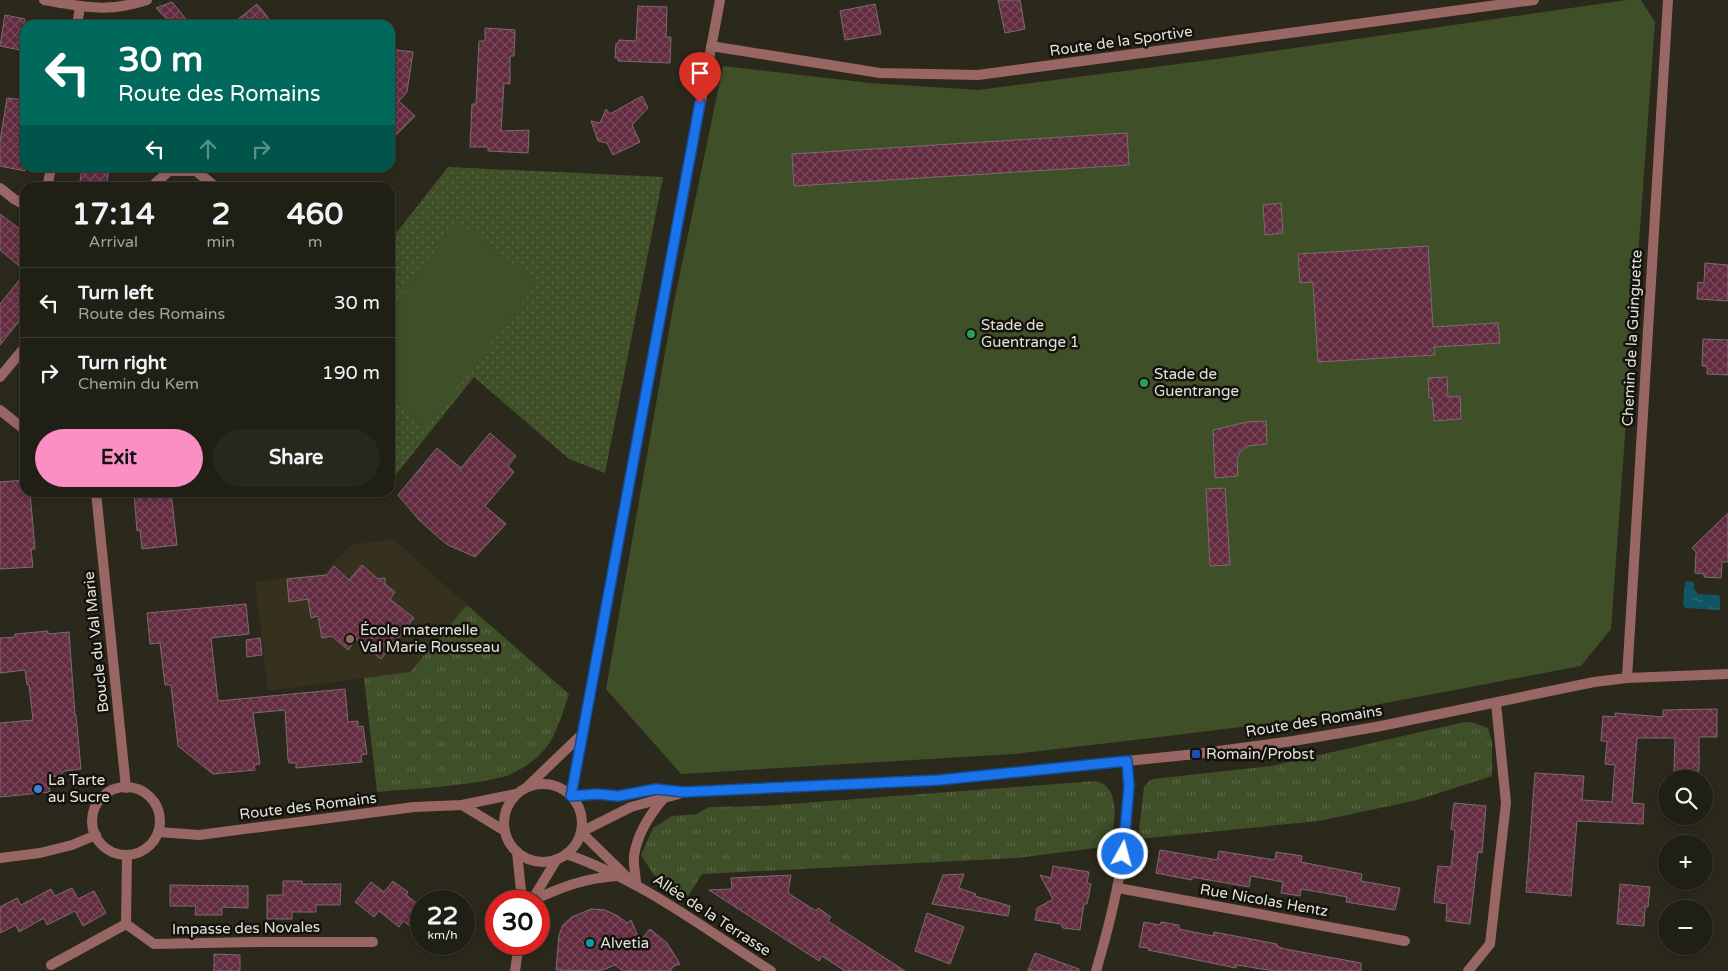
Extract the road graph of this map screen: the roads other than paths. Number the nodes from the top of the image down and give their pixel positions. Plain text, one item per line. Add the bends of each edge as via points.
1 (44, 0) edge
2 (147, 0) edge
3 (720, 0) edge
4 (1534, 0) edge
5 (1668, 0) edge
6 (80, 7) junction
7 (78, 20) edge
8 (711, 46) junction
9 (168, 172) edge
10 (197, 172) edge
11 (157, 182) edge
12 (210, 182) edge
13 (0, 188) edge
14 (20, 202) edge
15 (20, 352) edge
16 (0, 378) edge
17 (0, 410) edge
18 (20, 426) edge
19 (97, 497) edge
20 (1728, 674) edge
21 (1627, 678) junction
22 (1496, 704) junction
23 (581, 735) junction
24 (1127, 761) junction
25 (527, 787) junction
26 (126, 788) junction
27 (684, 792) junction
28 (516, 794) junction
29 (571, 796) junction
30 (664, 798) junction
31 (462, 805) junction
32 (505, 831) junction
33 (158, 832) junction
34 (581, 832) junction
35 (96, 835) junction
36 (517, 852) junction
37 (128, 855) junction
38 (562, 856) junction
39 (0, 858) edge
40 (619, 876) junction
41 (633, 882) junction
42 (1118, 888) junction
43 (521, 890) edge
44 (539, 890) edge
45 (550, 892) edge
46 (126, 924) junction
47 (1405, 941) dead end
48 (373, 942) dead end
49 (517, 955) edge
50 (51, 965) dead end
51 (515, 971) edge
52 (771, 971) edge
53 (1096, 971) edge
54 (1468, 971) edge

1 - 6 street
2 - 6 street via 103,9
3 - 8 street
4 - 8 street, Route de la Sportive via 978,75 880,73
5 - 21 street, Chemin de la Guinguette
6 - 7 street
8 - 23 street
9 - 11 street
10 - 12 street
13 - 14 street
15 - 16 street
17 - 18 street
19 - 26 street, Boucle du Val Marie
20 - 21 street, Route des Romains
21 - 22 street, Route des Romains via 1594,682
22 - 24 street, Route des Romains via 1293,741
22 - 54 street via 1506,803 1490,944
23 - 25 street, Route des Romains
23 - 29 street
24 - 27 street, Route des Romains via 939,780
24 - 42 street via 1129,786
25 - 28 street, Route des Romains
25 - 29 street via 545,784
26 - 33 street via 138,790 154,802 160,822
26 - 35 street via 110,791 98,803 92,819
27 - 29 street, Route des Romains via 656,789 618,796
27 - 30 street, Route des Romains
28 - 31 street, Route des Romains
28 - 32 street via 504,818
29 - 34 street via 581,815
30 - 34 street, Route des Romains via 631,807
30 - 41 street, Allée de la Terrasse via 655,808 636,845
31 - 32 street
31 - 33 street, Route des Romains via 414,807 199,835
32 - 36 street
33 - 37 street via 146,848
34 - 38 street, Route des Romains via 572,848
34 - 41 street, Allée de la Terrasse
35 - 37 street via 109,850
35 - 39 street via 40,853
36 - 38 street via 536,861
36 - 43 street
37 - 46 street
38 - 40 street, Allée de la Terrasse via 593,863
38 - 44 street, Route des Romains
40 - 41 street, Allée de la Terrasse
40 - 45 street via 569,884
41 - 52 street, Allée de la Terrasse
42 - 47 street, Rue Nicolas Hentz
42 - 53 street
46 - 48 street, Impasse des Novales via 154,944
46 - 50 street
49 - 51 street

